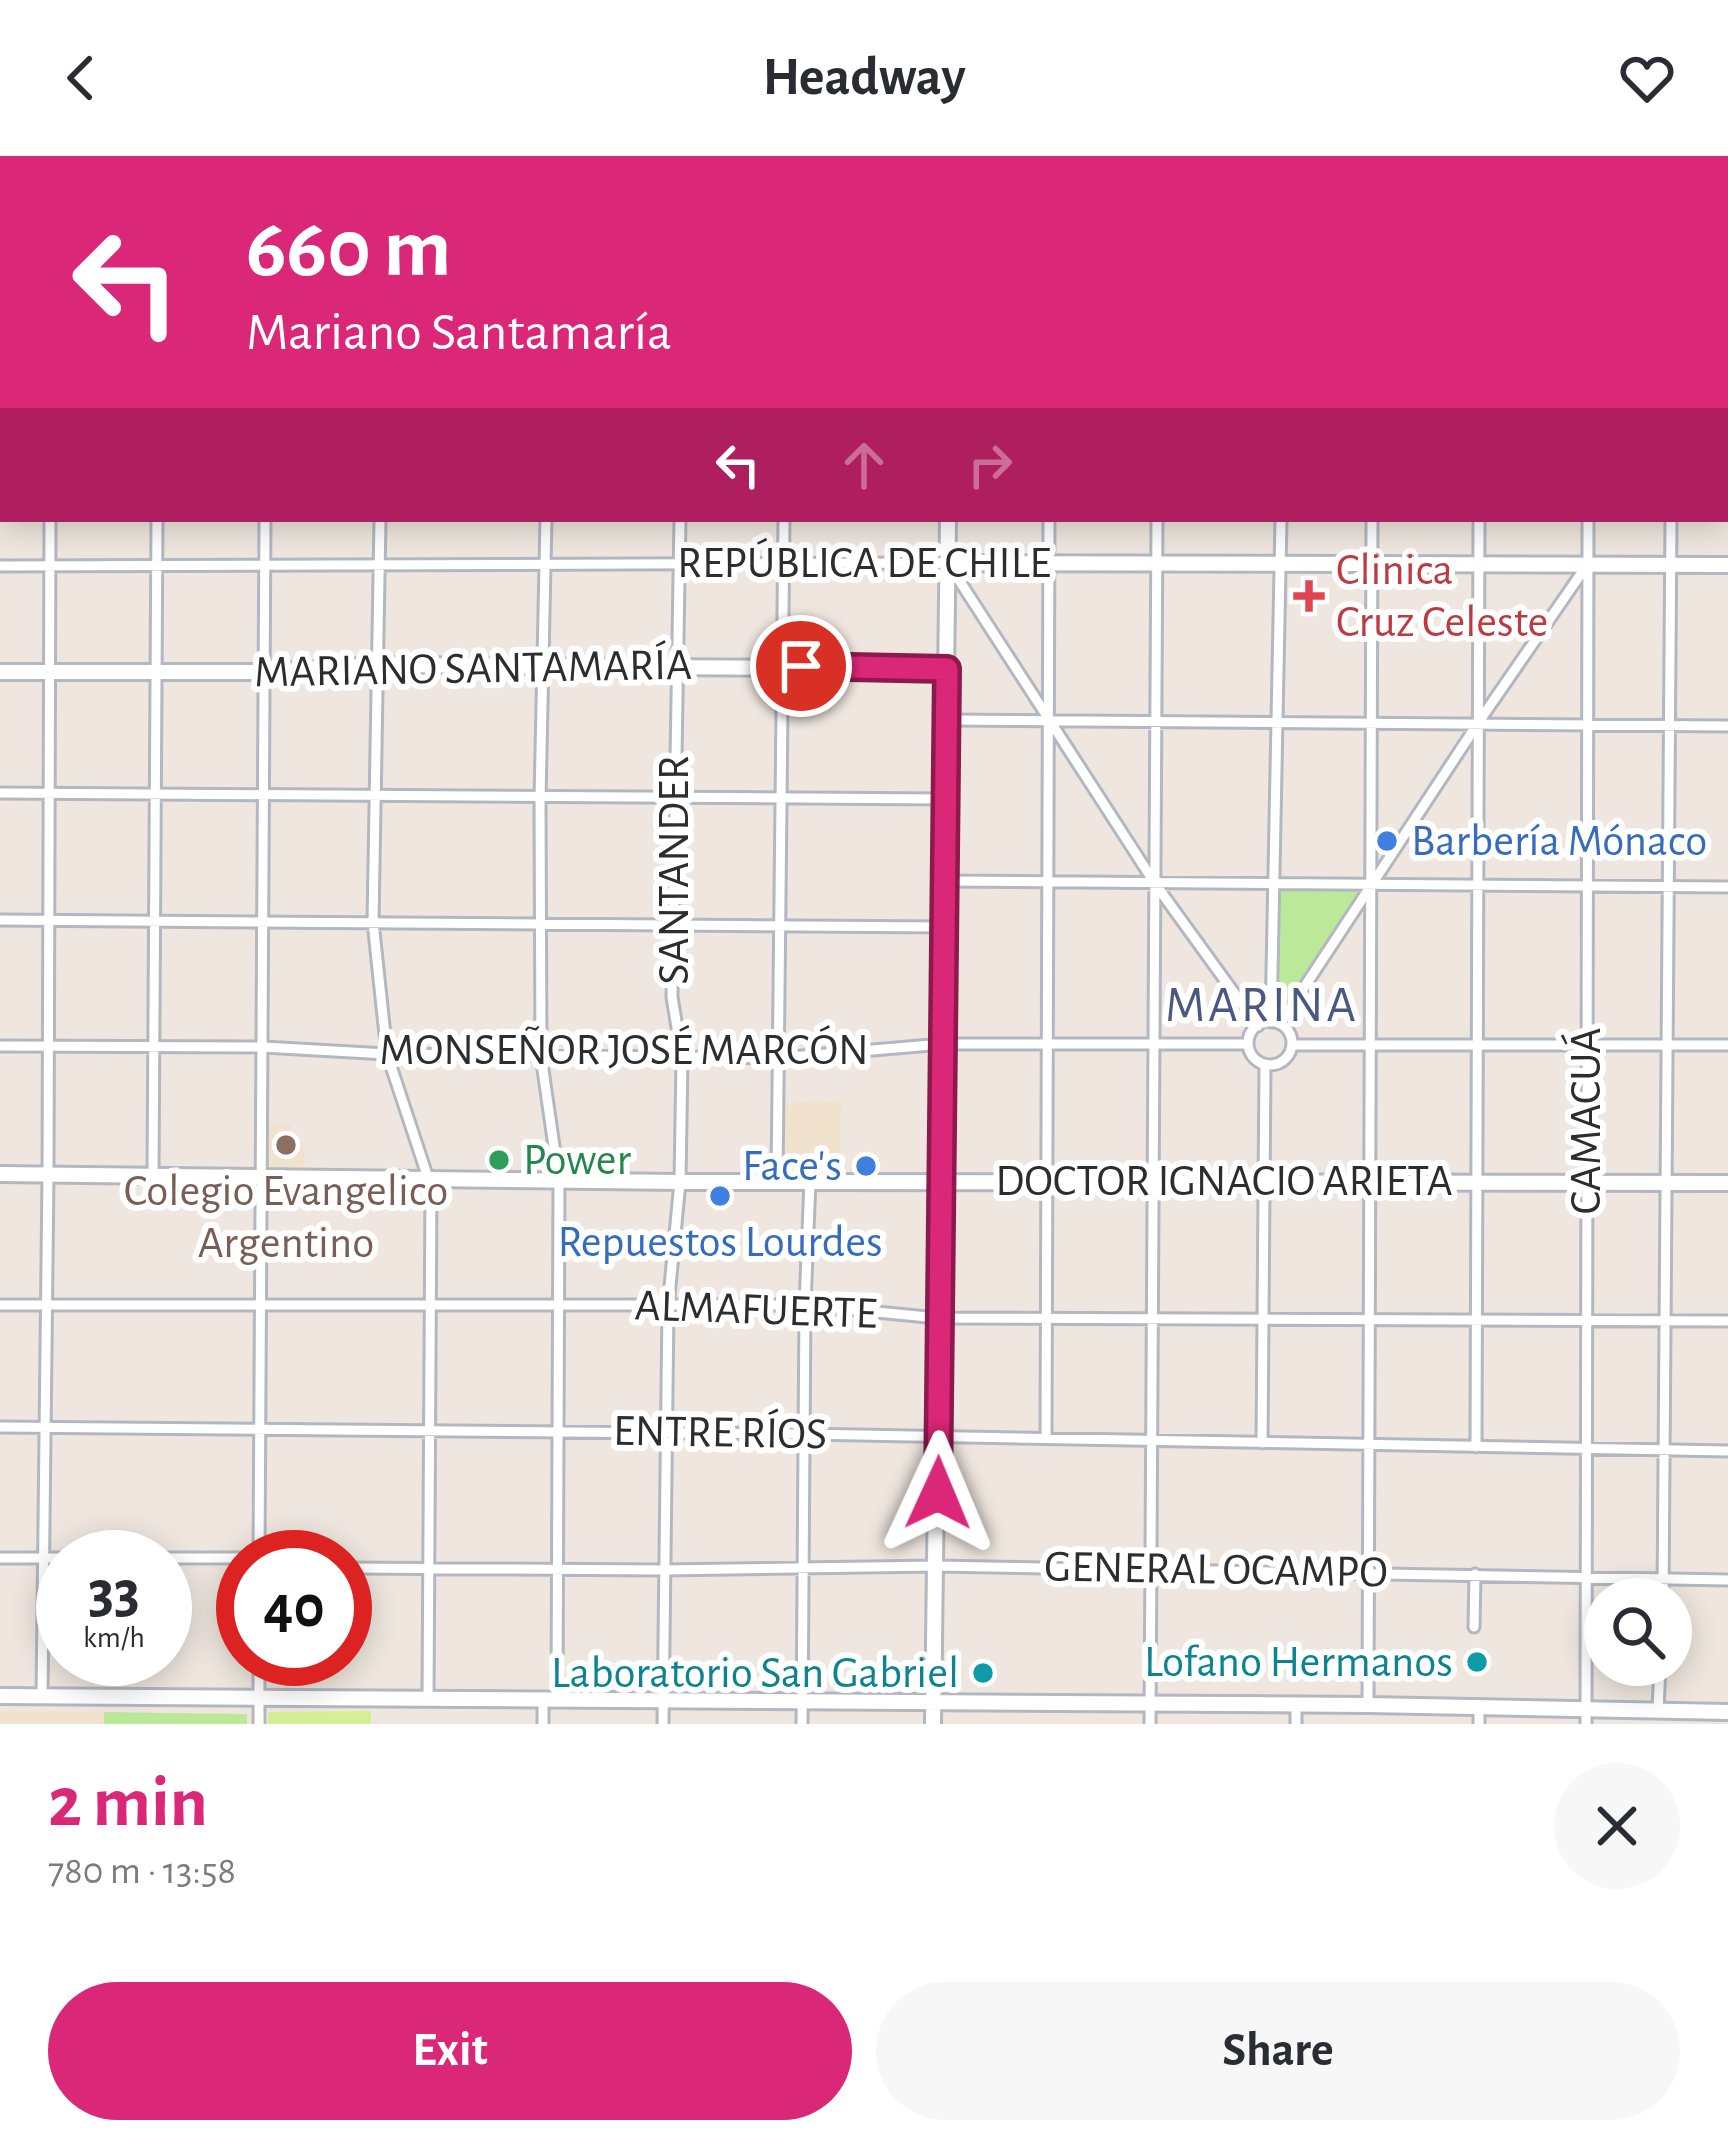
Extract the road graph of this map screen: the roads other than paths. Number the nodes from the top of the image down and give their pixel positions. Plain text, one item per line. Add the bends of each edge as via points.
1 (50, 522) edge
2 (157, 522) edge
3 (266, 522) edge
4 (380, 522) edge
5 (546, 522) edge
6 (680, 522) edge
7 (784, 522) edge
8 (948, 522) edge
9 (1049, 522) edge
10 (1156, 522) edge
11 (1281, 522) edge
12 (1372, 522) edge
13 (1479, 522) edge
14 (1588, 522) edge
15 (1670, 522) edge
16 (784, 561) junction
17 (545, 562) junction
18 (1049, 562) junction
19 (948, 563) junction
20 (1280, 563) junction
21 (380, 564) junction
22 (678, 564) junction
23 (1156, 564) junction
24 (1372, 564) junction
25 (1587, 565) junction
26 (1670, 565) junction
27 (0, 566) edge
28 (155, 566) junction
29 (266, 566) junction
30 (1479, 566) junction
31 (1728, 566) edge
32 (50, 567) junction
33 (378, 665) junction
34 (545, 665) junction
35 (677, 666) junction
36 (783, 666) junction
37 (947, 669) junction
38 (0, 672) edge
39 (47, 672) junction
40 (155, 672) junction
41 (265, 672) junction
42 (946, 720) junction
43 (1048, 721) junction
44 (1155, 722) junction
45 (1372, 722) junction
46 (1478, 722) junction
47 (1276, 724) junction
48 (1586, 724) junction
49 (1670, 725) junction
50 (1728, 726) edge
51 (0, 793) edge
52 (48, 793) junction
53 (156, 794) junction
54 (265, 794) junction
55 (374, 796) junction
56 (674, 798) junction
57 (945, 799) junction
58 (540, 800) junction
59 (782, 800) junction
60 (944, 881) junction
61 (1049, 884) junction
62 (1274, 884) junction
63 (1370, 884) junction
64 (1156, 885) junction
65 (1588, 885) junction
66 (1479, 886) junction
67 (1670, 887) junction
68 (1728, 887) edge
69 (262, 919) junction
70 (0, 920) edge
71 (47, 920) junction
72 (154, 920) junction
73 (373, 922) junction
74 (541, 924) junction
75 (673, 926) junction
76 (781, 926) junction
77 (944, 927) junction
78 (1275, 1023) junction
79 (1258, 1026) junction
80 (1048, 1043) junction
81 (1155, 1043) junction
82 (943, 1044) junction
83 (1248, 1044) junction
84 (1292, 1045) junction
85 (1370, 1045) junction
86 (1477, 1045) junction
87 (1586, 1045) junction
88 (1668, 1045) junction
89 (1728, 1045) edge
90 (0, 1046) edge
91 (154, 1046) junction
92 (47, 1047) junction
93 (262, 1047) junction
94 (387, 1054) junction
95 (542, 1055) junction
96 (682, 1058) junction
97 (779, 1058) junction
98 (1265, 1065) junction
99 (0, 1174) edge
100 (48, 1175) junction
101 (153, 1176) junction
102 (260, 1179) junction
103 (430, 1180) junction
104 (942, 1180) junction
105 (1048, 1180) junction
106 (1155, 1180) junction
107 (559, 1181) junction
108 (777, 1181) junction
109 (810, 1181) junction
110 (680, 1182) junction
111 (1370, 1182) junction
112 (1478, 1182) junction
113 (1262, 1183) junction
114 (1586, 1183) junction
115 (1666, 1183) junction
116 (1728, 1183) edge
117 (0, 1305) edge
118 (46, 1305) junction
119 (259, 1305) junction
120 (556, 1305) junction
121 (805, 1305) junction
122 (428, 1307) junction
123 (668, 1307) junction
124 (938, 1318) junction
125 (1048, 1319) junction
126 (1154, 1320) junction
127 (1369, 1320) junction
128 (1586, 1320) junction
129 (1262, 1321) junction
130 (1476, 1321) junction
131 (1666, 1321) junction
132 (1728, 1321) edge
133 (0, 1427) edge
134 (46, 1428) junction
135 (428, 1430) junction
136 (260, 1431) junction
137 (556, 1431) junction
138 (665, 1433) junction
139 (805, 1434) junction
140 (939, 1437) junction
141 (1046, 1437) junction
142 (1152, 1441) junction
143 (1262, 1443) junction
144 (1368, 1446) junction
145 (1476, 1447) junction
146 (1585, 1449) junction
147 (1665, 1450) junction
148 (1728, 1451) edge
149 (44, 1530) edge
150 (259, 1530) edge
151 (0, 1558) edge
152 (36, 1558) edge
153 (804, 1566) junction
154 (937, 1566) junction
155 (430, 1567) junction
156 (372, 1568) edge
157 (556, 1569) junction
158 (1151, 1569) junction
159 (664, 1570) junction
160 (1368, 1572) junction
161 (1475, 1574) junction
162 (1584, 1576) junction
163 (1637, 1578) edge
164 (1664, 1578) edge
165 (1692, 1579) edge
166 (1728, 1580) edge
167 (1474, 1627) dead end
168 (42, 1686) edge
169 (259, 1686) edge
170 (1659, 1686) edge
171 (0, 1696) edge
172 (42, 1697) junction
173 (259, 1697) junction
174 (428, 1699) junction
175 (550, 1700) junction
176 (663, 1700) junction
177 (803, 1701) junction
178 (933, 1701) junction
179 (1150, 1704) junction
180 (1368, 1705) junction
181 (1296, 1706) junction
182 (1658, 1710) junction
183 (1728, 1712) edge
184 (1479, 1716) edge
185 (1586, 1717) edge
186 (259, 1724) edge
187 (543, 1724) edge
188 (663, 1724) edge
189 (802, 1724) edge
190 (933, 1724) edge
191 (1150, 1724) edge
192 (1297, 1724) edge

1 - 32 street
2 - 28 street
3 - 29 street
4 - 21 street
5 - 17 street
6 - 22 street, SANTANDER
7 - 16 street
8 - 19 street
9 - 18 street
10 - 23 street
11 - 20 street
12 - 24 street
13 - 30 street
14 - 25 street, CAMACUÁ
15 - 26 street
16 - 19 street, REPÚBLICA DE CHILE
16 - 22 street, REPÚBLICA DE CHILE
16 - 36 street
17 - 21 street, REPÚBLICA DE CHILE
17 - 22 street, REPÚBLICA DE CHILE
17 - 34 street
18 - 19 street, REPÚBLICA DE CHILE
18 - 23 street, REPÚBLICA DE CHILE
18 - 43 street
19 - 37 street
19 - 43 street
20 - 23 street, REPÚBLICA DE CHILE
20 - 24 street, REPÚBLICA DE CHILE
20 - 47 street
21 - 29 street, REPÚBLICA DE CHILE
21 - 33 street
22 - 35 street, SANTANDER
23 - 44 street
24 - 30 street, REPÚBLICA DE CHILE
24 - 45 street
25 - 26 street, REPÚBLICA DE CHILE
25 - 30 street, REPÚBLICA DE CHILE
25 - 46 street
25 - 48 street, CAMACUÁ
26 - 31 street, REPÚBLICA DE CHILE
26 - 49 street
27 - 32 street, REPÚBLICA DE CHILE
28 - 29 street, REPÚBLICA DE CHILE
28 - 32 street, REPÚBLICA DE CHILE
28 - 40 street
29 - 41 street
30 - 46 street
32 - 39 street
33 - 34 street, MARIANO SANTAMARÍA
33 - 41 street, MARIANO SANTAMARÍA
33 - 55 street
34 - 35 street, MARIANO SANTAMARÍA
34 - 58 street
35 - 36 street, MARIANO SANTAMARÍA
35 - 56 street, SANTANDER
36 - 37 street, MARIANO SANTAMARÍA
36 - 59 street
37 - 42 street
38 - 39 street, MARIANO SANTAMARÍA
39 - 40 street, MARIANO SANTAMARÍA
39 - 52 street
40 - 41 street, MARIANO SANTAMARÍA
40 - 53 street
41 - 54 street
42 - 43 street
42 - 57 street
43 - 44 street
43 - 61 street
43 - 64 street
44 - 47 street
44 - 64 street
45 - 46 street
45 - 47 street
45 - 63 street
46 - 48 street
46 - 63 street
46 - 66 street
47 - 62 street
48 - 49 street
48 - 65 street, CAMACUÁ
49 - 50 street
49 - 67 street
51 - 52 street
52 - 53 street
52 - 71 street
53 - 54 street
53 - 72 street
54 - 55 street
54 - 69 street
55 - 58 street
55 - 73 street
56 - 58 street
56 - 59 street
56 - 75 street, SANTANDER
57 - 59 street
57 - 60 street
58 - 74 street
59 - 76 street
60 - 61 street
60 - 77 street
61 - 64 street
61 - 80 street
62 - 63 street
62 - 64 street
62 - 78 street
63 - 66 street
63 - 78 street
63 - 85 street
64 - 79 street
64 - 81 street
65 - 66 street
65 - 67 street
65 - 87 street, CAMACUÁ
66 - 86 street
67 - 68 street
67 - 88 street
69 - 72 street
69 - 73 street
69 - 93 street
70 - 71 street
71 - 72 street
71 - 92 street
72 - 91 street
73 - 74 street
73 - 94 street
74 - 75 street
74 - 95 street
75 - 76 street
75 - 96 street, SANTANDER
76 - 77 street
76 - 97 street
77 - 82 street
78 - 79 street
78 - 84 street
79 - 83 street
80 - 81 street, MONSEÑOR JOSÉ MARCÓN
80 - 82 street, MONSEÑOR JOSÉ MARCÓN
80 - 105 street
81 - 83 street, MONSEÑOR JOSÉ MARCÓN
81 - 106 street
82 - 97 street, MONSEÑOR JOSÉ MARCÓN
82 - 104 street
83 - 98 street
84 - 85 street
84 - 98 street via 1286,1059
85 - 86 street
85 - 111 street
86 - 87 street
86 - 112 street
87 - 88 street
87 - 114 street, CAMACUÁ
88 - 89 street
88 - 115 street
90 - 92 street, MONSEÑOR JOSÉ MARCÓN
91 - 92 street, MONSEÑOR JOSÉ MARCÓN
91 - 93 street, MONSEÑOR JOSÉ MARCÓN
91 - 101 street
92 - 100 street
93 - 94 street, MONSEÑOR JOSÉ MARCÓN
93 - 102 street
94 - 95 street, MONSEÑOR JOSÉ MARCÓN
94 - 103 street
95 - 96 street, MONSEÑOR JOSÉ MARCÓN
95 - 107 street
96 - 97 street, MONSEÑOR JOSÉ MARCÓN
96 - 110 street, SANTANDER
97 - 108 street
98 - 113 street
99 - 100 street, DOCTOR IGNACIO ARIETA
100 - 101 street, DOCTOR IGNACIO ARIETA
100 - 118 street
101 - 102 street, DOCTOR IGNACIO ARIETA
102 - 103 street, DOCTOR IGNACIO ARIETA
102 - 119 street
103 - 107 street, DOCTOR IGNACIO ARIETA
103 - 122 street
104 - 105 street, DOCTOR IGNACIO ARIETA
104 - 109 street, DOCTOR IGNACIO ARIETA
104 - 124 street
105 - 106 street, DOCTOR IGNACIO ARIETA
105 - 125 street
106 - 113 street, DOCTOR IGNACIO ARIETA
106 - 126 street
107 - 110 street, DOCTOR IGNACIO ARIETA
107 - 120 street
108 - 109 street, DOCTOR IGNACIO ARIETA
108 - 110 street, DOCTOR IGNACIO ARIETA
109 - 121 street
110 - 123 street, SANTANDER
111 - 112 street, DOCTOR IGNACIO ARIETA
111 - 113 street, DOCTOR IGNACIO ARIETA
111 - 127 street
112 - 114 street, DOCTOR IGNACIO ARIETA
112 - 130 street
113 - 129 street
114 - 115 street, DOCTOR IGNACIO ARIETA
114 - 128 street, CAMACUÁ
115 - 116 street, DOCTOR IGNACIO ARIETA
115 - 131 street
117 - 118 street, ALMAFUERTE
118 - 119 street, ALMAFUERTE
118 - 134 street
119 - 122 street, ALMAFUERTE
119 - 136 street
120 - 122 street, ALMAFUERTE
120 - 123 street, ALMAFUERTE
120 - 137 street
121 - 123 street, ALMAFUERTE
121 - 124 street, ALMAFUERTE
121 - 139 street
122 - 135 street
123 - 138 street, SANTANDER
124 - 125 street, ALMAFUERTE
124 - 140 street
125 - 126 street, ALMAFUERTE
125 - 141 street
126 - 129 street, ALMAFUERTE
126 - 142 street
127 - 129 street, ALMAFUERTE
127 - 130 street, ALMAFUERTE
127 - 144 street
128 - 130 street, ALMAFUERTE
128 - 131 street, ALMAFUERTE
128 - 146 street, CAMACUÁ
129 - 143 street
130 - 145 street
131 - 132 street, ALMAFUERTE
131 - 147 street
133 - 134 street, ENTRE RÍOS
134 - 136 street, ENTRE RÍOS
134 - 149 street
135 - 136 street, ENTRE RÍOS
135 - 137 street, ENTRE RÍOS
135 - 155 street
136 - 150 street
137 - 138 street, ENTRE RÍOS
137 - 157 street
138 - 139 street, ENTRE RÍOS
138 - 159 street, SANTANDER
139 - 140 street, ENTRE RÍOS
139 - 153 street
140 - 141 street, ENTRE RÍOS
140 - 154 street
141 - 142 street, ENTRE RÍOS
142 - 143 street, ENTRE RÍOS
142 - 158 street
143 - 144 street, ENTRE RÍOS
144 - 145 street, ENTRE RÍOS
144 - 160 street
145 - 146 street, ENTRE RÍOS
146 - 147 street, ENTRE RÍOS
146 - 162 street, CAMACUÁ
147 - 148 street, ENTRE RÍOS
147 - 164 street
151 - 152 street
153 - 154 street, GENERAL OCAMPO
153 - 159 street, GENERAL OCAMPO
153 - 177 street
154 - 158 street, GENERAL OCAMPO
154 - 178 street
155 - 156 street, GENERAL OCAMPO
155 - 157 street, GENERAL OCAMPO
155 - 174 street
157 - 159 street, GENERAL OCAMPO
157 - 175 street
158 - 160 street, GENERAL OCAMPO
158 - 179 street
159 - 176 street, SANTANDER
160 - 161 street, GENERAL OCAMPO
160 - 180 street
161 - 162 street, GENERAL OCAMPO
161 - 167 street
162 - 163 street, GENERAL OCAMPO
162 - 185 street, CAMACUÁ
165 - 166 street, GENERAL OCAMPO
168 - 172 street
169 - 173 street
170 - 182 street
171 - 172 street
172 - 173 street
173 - 174 street
173 - 186 street
174 - 175 street
175 - 176 street
175 - 187 street
176 - 177 street
176 - 188 street, SANTANDER
177 - 178 street
177 - 189 street
178 - 179 street
178 - 190 street
179 - 181 street
179 - 191 street
180 - 181 street
180 - 184 street
181 - 192 street
182 - 183 street
182 - 185 street
184 - 185 street

